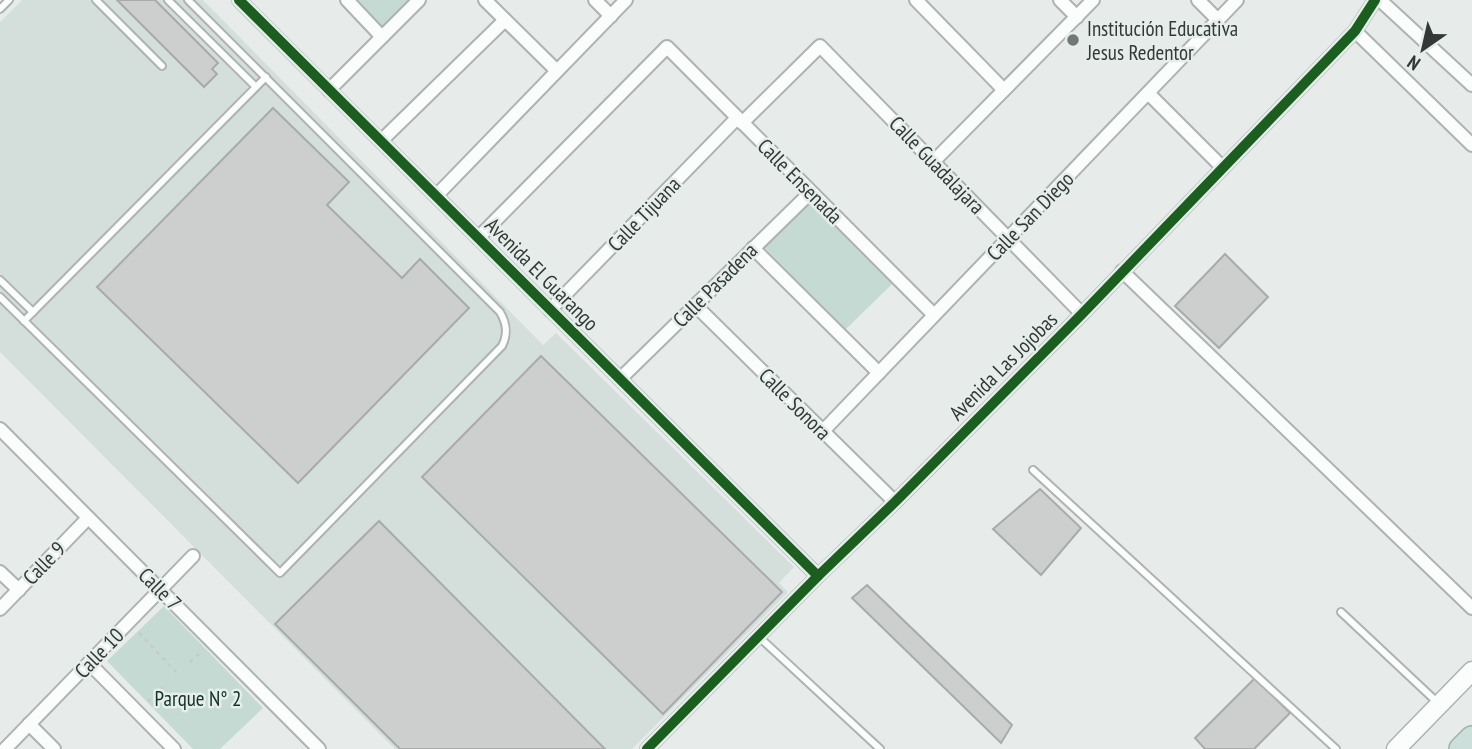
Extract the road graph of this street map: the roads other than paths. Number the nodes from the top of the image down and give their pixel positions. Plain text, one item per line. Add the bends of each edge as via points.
1 (9, 0) edge
2 (96, 0) edge
3 (168, 0) edge
4 (188, 0) edge
5 (239, 0) edge
6 (347, 0) edge
7 (419, 0) edge
8 (485, 0) edge
9 (595, 0) edge
10 (626, 0) edge
11 (916, 0) edge
12 (1060, 0) edge
13 (1093, 0) edge
14 (1198, 0) edge
15 (1237, 0) edge
16 (1372, 2) edge
17 (0, 9) edge
18 (611, 16) junction
19 (1077, 17) junction
20 (505, 20) junction
21 (1218, 20) junction
22 (1355, 31) junction
23 (382, 37) junction
24 (820, 46) joint
25 (162, 66) dead end
26 (557, 71) junction
27 (267, 77) junction
28 (1472, 85) edge
29 (256, 87) junction
30 (329, 90) junction
31 (1004, 90) junction
32 (1148, 93) junction
33 (740, 121) junction
34 (381, 141) junction
35 (1472, 145) edge
36 (934, 161) junction
37 (1223, 168) junction
38 (811, 192) junction
39 (436, 196) junction
40 (478, 238) junction
41 (1008, 238) junction
42 (753, 248) junction
43 (1122, 271) junction
44 (0, 279) edge
45 (0, 297) edge
46 (695, 305) junction
47 (550, 310) junction
48 (33, 312) junction
49 (1082, 314) junction
50 (934, 315) junction
51 (24, 321) junction
52 (878, 373) junction
53 (620, 379) junction
54 (0, 429) edge
55 (823, 431) junction
56 (1033, 470) dead end
57 (895, 502) junction
58 (88, 517) junction
59 (193, 556) dead end
60 (0, 572) edge
61 (818, 576) junction
62 (19, 590) junction
63 (160, 590) junction
64 (1472, 608) edge
65 (0, 609) edge
66 (1341, 612) dead end
67 (758, 636) junction
68 (89, 663) junction
69 (1472, 671) edge
70 (1440, 704) junction
71 (29, 724) junction
72 (1472, 737) edge
73 (5, 749) edge
74 (54, 749) edge
75 (174, 749) edge
76 (319, 749) edge
77 (647, 749) edge
78 (880, 749) edge
79 (1336, 749) edge
80 (1396, 749) edge
81 (1461, 749) edge

1 - 17 lane
2 - 25 lane
3 - 29 lane
4 - 27 lane
5 - 30 street, Avenida El Guarango
6 - 23 street
7 - 23 street
8 - 20 street
9 - 18 street
10 - 18 street
11 - 31 street
12 - 19 street
13 - 19 street
14 - 21 street
15 - 21 street, Calle San Diego
16 - 22 street, Avenida Las Jojobas
16 - 28 street
18 - 26 street
19 - 31 street
20 - 26 street
20 - 34 street
21 - 32 street, Calle San Diego
22 - 35 street
22 - 37 street, Avenida Las Jojobas
23 - 30 street
24 - 33 street, Calle Tijuana
24 - 36 street, Calle Guadalajara
26 - 39 street
27 - 29 lane
27 - 51 lane via 500,312 506,332 502,346 280,573
29 - 48 lane
30 - 34 street, Avenida El Guarango
31 - 36 street
32 - 37 street
32 - 41 street, Calle San Diego
33 - 38 street, Calle Ensenada
33 - 40 street, Calle Ensenada via 667,47
33 - 47 street, Calle Tijuana
34 - 39 street, Avenida El Guarango
36 - 41 street, Calle Guadalajara
37 - 43 street, Avenida Las Jojobas
38 - 42 street, Calle Pasadena
38 - 50 street, Calle Ensenada
39 - 40 street, Avenida El Guarango
40 - 47 street, Avenida El Guarango
41 - 49 street, Calle Guadalajara
41 - 50 street, Calle San Diego
42 - 46 street, Calle Pasadena
42 - 52 street
43 - 49 street, Avenida Las Jojobas
43 - 64 street
44 - 48 lane
45 - 51 lane
46 - 53 street, Calle Pasadena
46 - 55 street, Calle Sonora
47 - 53 street, Avenida El Guarango
48 - 51 lane
49 - 57 street, Avenida Las Jojobas
50 - 52 street, Calle San Diego
52 - 55 street, Calle San Diego
53 - 61 street, Avenida El Guarango
54 - 58 street, Calle 7
55 - 57 street, Calle Sonora
56 - 79 lane
57 - 61 street, Avenida Las Jojobas
58 - 62 street, Calle 9
58 - 63 street, Calle 7
59 - 63 street, Calle 10
60 - 62 street
61 - 67 street, Avenida Las Jojobas
62 - 65 street, Calle 9
63 - 68 street, Calle 10
63 - 76 street, Calle 7
66 - 70 lane
67 - 77 street, Avenida Las Jojobas
67 - 78 lane
68 - 71 street, Calle 10
68 - 75 street
69 - 70 main road
70 - 80 main road
71 - 73 street, Calle 10
71 - 74 street
72 - 81 highway

